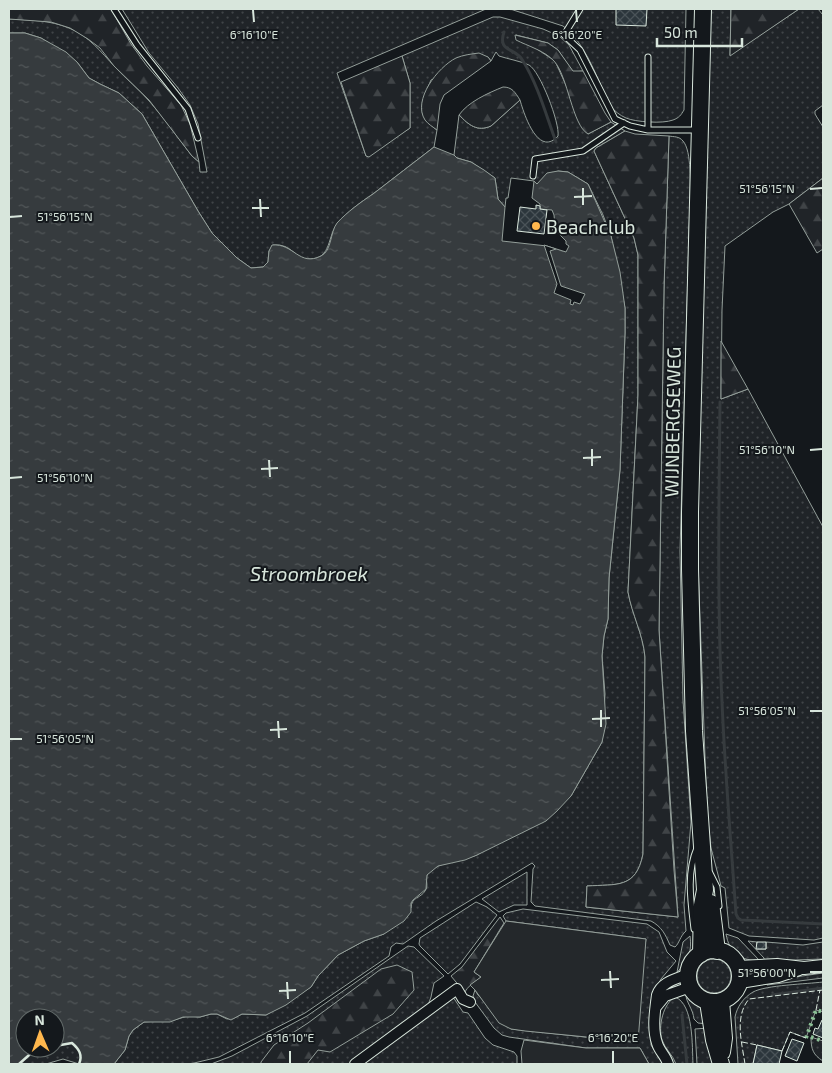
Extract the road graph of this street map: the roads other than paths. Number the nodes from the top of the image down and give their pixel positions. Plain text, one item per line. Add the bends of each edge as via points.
1 (114, 9) edge
2 (580, 9) edge
3 (704, 9) edge
4 (648, 57) dead end
5 (624, 123) junction
6 (648, 130) junction
7 (700, 130) junction
8 (198, 138) dead end
9 (533, 176) dead end
10 (702, 836) junction
11 (704, 863) junction
12 (705, 890) junction
13 (719, 914) dead end
14 (721, 930) dead end
15 (717, 951) junction
16 (701, 954) junction
17 (823, 966) edge
18 (739, 974) junction
19 (689, 980) junction
20 (470, 1002) dead end
21 (714, 1002) junction
22 (721, 1062) edge
23 (355, 1064) edge
24 (668, 1064) edge

1 - 8 lane via 136,45 188,109
2 - 5 lane via 564,35 580,50 615,119
3 - 7 main road, WIJNBERGSEWEG
4 - 6 lane
5 - 6 lane
5 - 9 lane via 583,151 535,159
6 - 7 lane
7 - 10 main road, WIJNBERGSEWEG via 690,569 694,731
10 - 11 main road, WIJNBERGSEWEG
10 - 16 lane, WIJNBERGSEWEG via 693,857 691,876 693,919
11 - 12 main road, WIJNBERGSEWEG
11 - 13 lane, WIJNBERGSEWEG via 717,887
12 - 15 main road, WIJNBERGSEWEG via 711,904
12 - 16 main road, WIJNBERGSEWEG
14 - 15 lane
15 - 16 main road
15 - 18 main road via 730,956
16 - 19 main road via 690,966
17 - 18 street via 778,976
18 - 21 main road via 733,994
19 - 21 main road via 695,994
19 - 24 street via 661,987 656,995 655,1037
20 - 23 street via 463,999 458,989
21 - 22 main road via 724,1038

